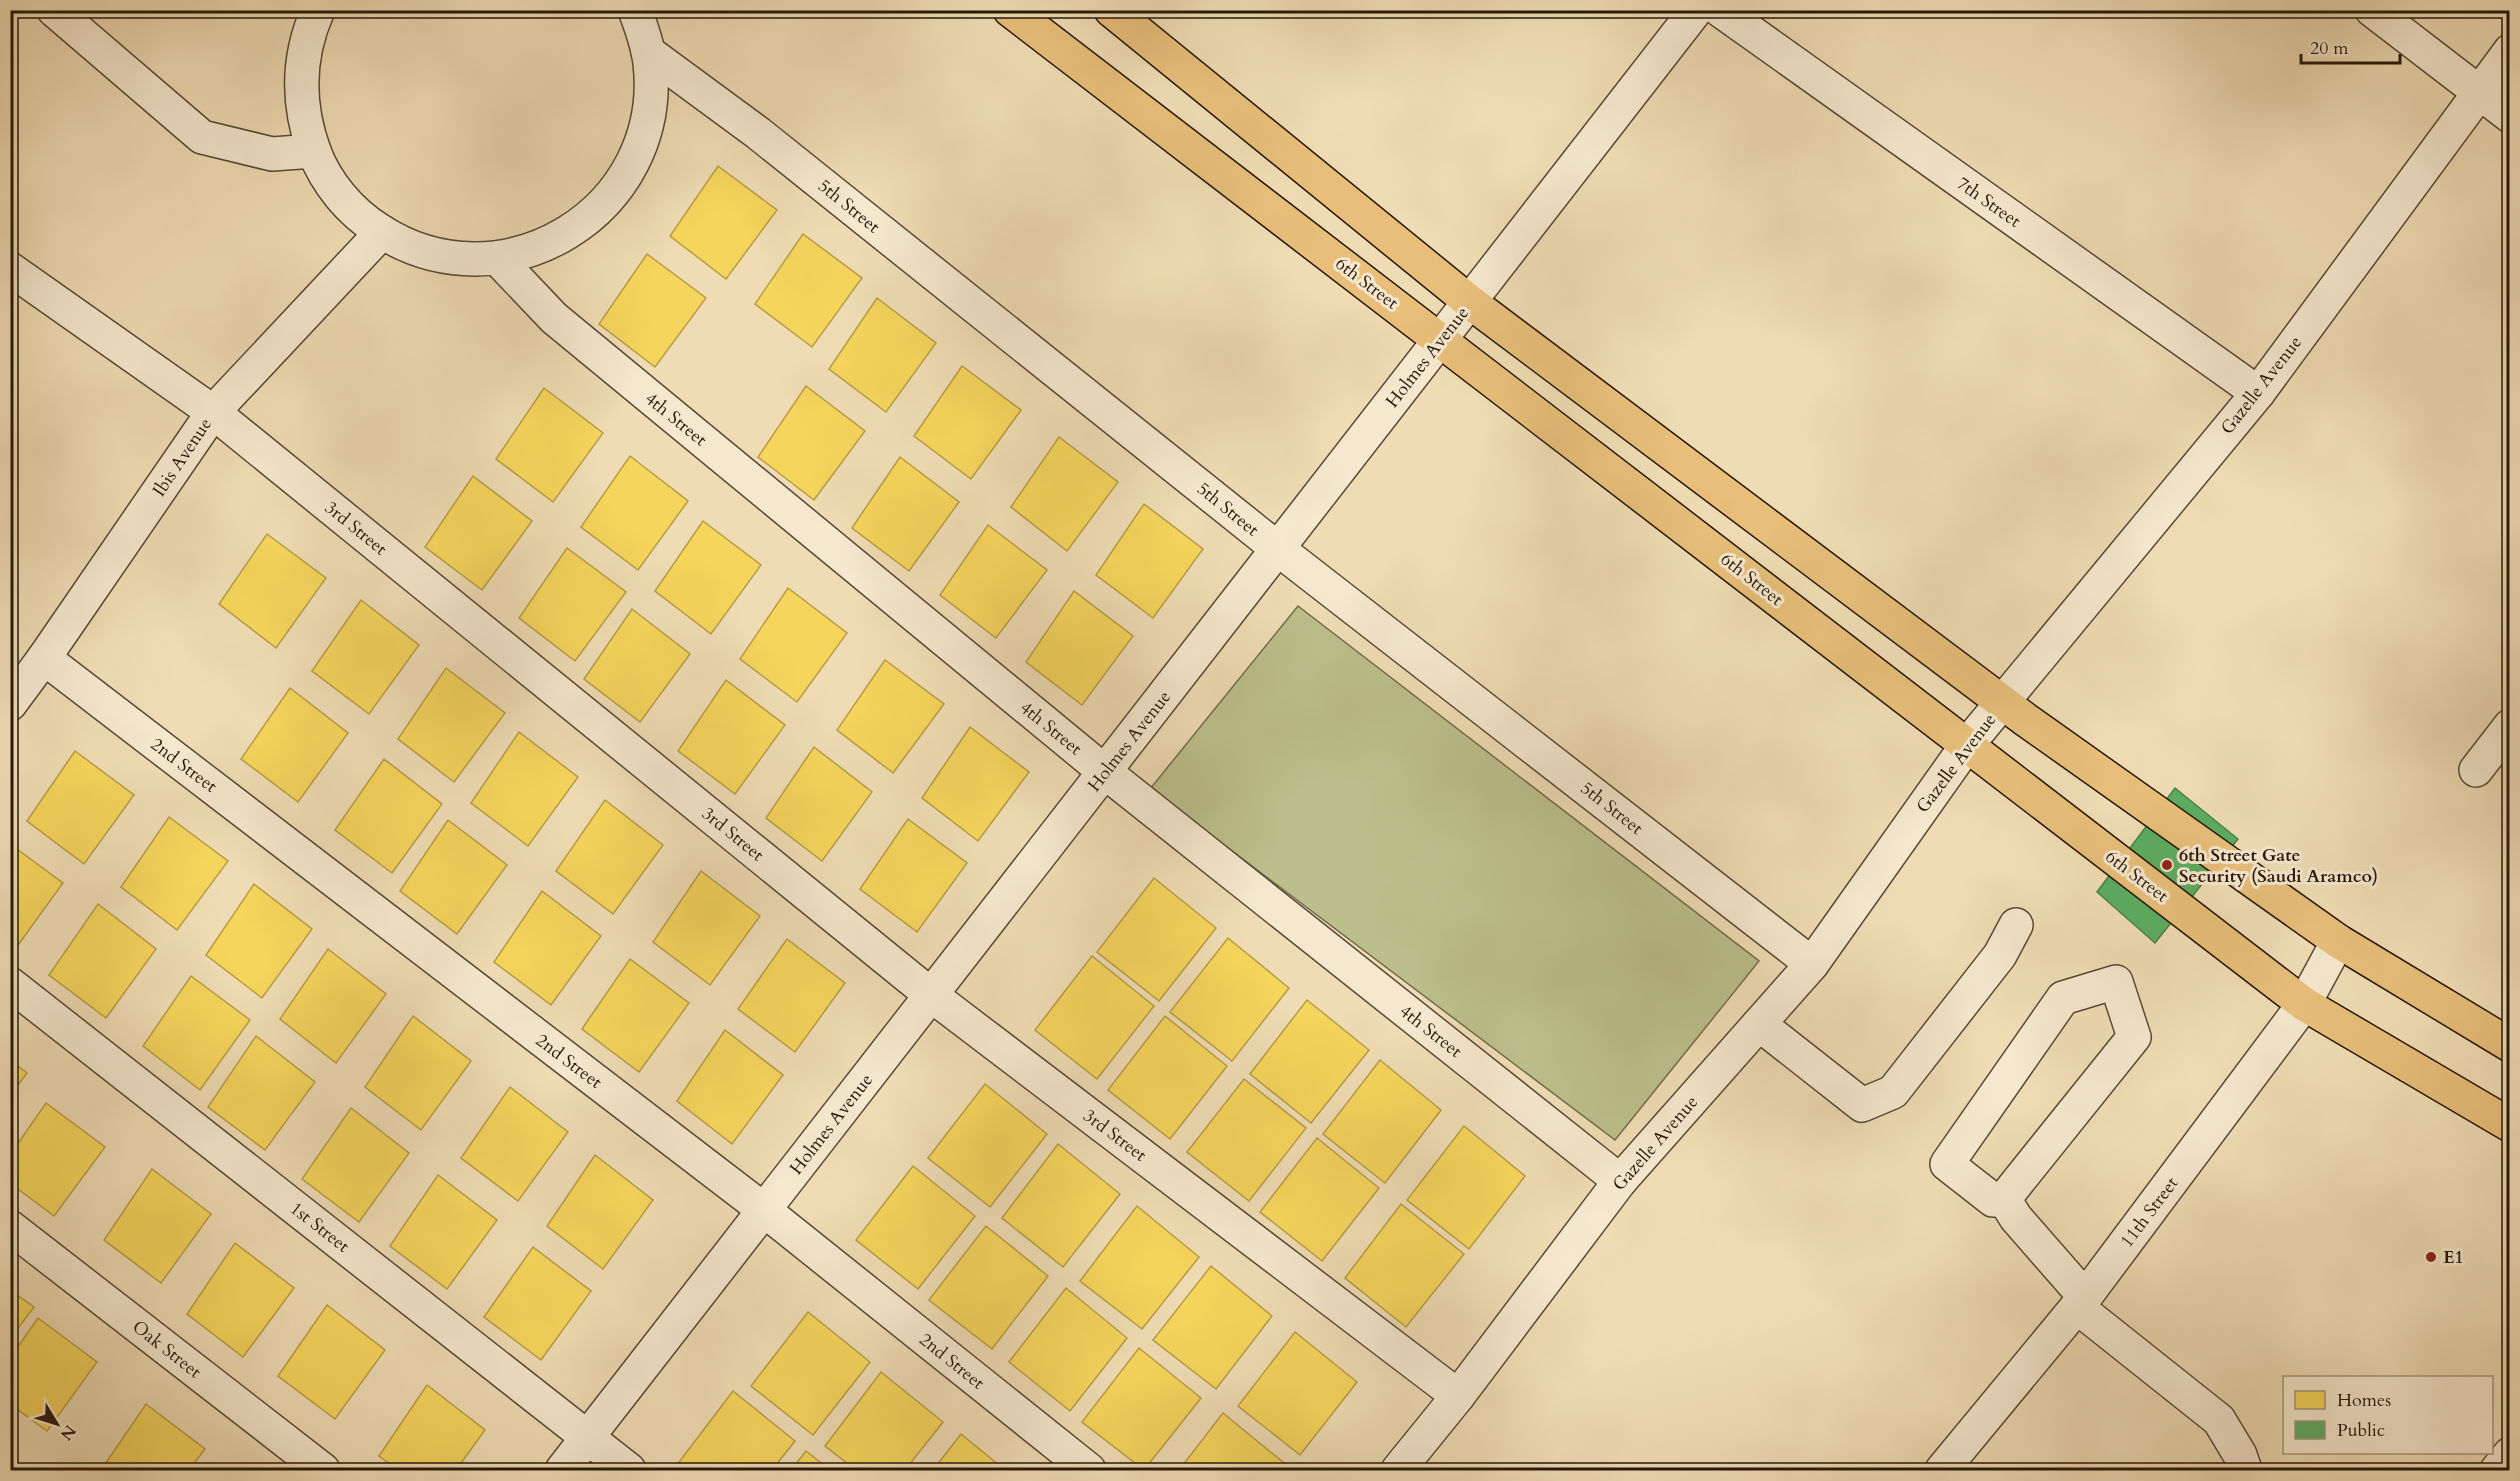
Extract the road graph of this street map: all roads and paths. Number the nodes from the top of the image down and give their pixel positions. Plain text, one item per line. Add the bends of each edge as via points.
1 (54, 10) edge
2 (318, 10) edge
3 (635, 10) edge
4 (1010, 10) edge
5 (1111, 10) edge
6 (1696, 10) edge
7 (1720, 10) edge
8 (2372, 10) edge
9 (2510, 51) edge
10 (648, 52) junction
11 (2478, 91) junction
12 (2510, 116) edge
13 (314, 151) junction
14 (382, 232) junction
15 (497, 258) junction
16 (10, 270) edge
17 (1470, 302) junction
18 (1441, 339) junction
19 (2258, 393) junction
20 (213, 412) junction
21 (1278, 549) junction
22 (44, 658) junction
23 (2002, 702) junction
24 (10, 704) edge
25 (2510, 726) edge
26 (1967, 745) junction
27 (2476, 770) dead end
28 (1105, 772) junction
29 (2016, 925) dead end
30 (2338, 940) junction
31 (1812, 964) junction
32 (10, 984) edge
33 (931, 995) junction
34 (2304, 1004) junction
35 (1759, 1024) junction
36 (2510, 1045) edge
37 (2510, 1125) edge
38 (1620, 1181) junction
39 (2004, 1199) junction
40 (764, 1210) junction
41 (10, 1227) edge
42 (2081, 1302) junction
43 (1458, 1396) junction
44 (588, 1437) junction
45 (2510, 1454) edge
46 (323, 1470) edge
47 (562, 1470) edge
48 (630, 1470) edge
49 (1089, 1470) edge
50 (1398, 1470) edge
51 (1942, 1470) edge
52 (2245, 1470) edge
53 (2497, 1470) edge

1 - 13 street via 202,137 272,154
2 - 13 street via 305,46 301,79 302,106
3 - 10 street
4 - 18 main road, 6th Street
5 - 17 main road
6 - 17 street, Holmes Avenue
7 - 19 street, 7th Street
8 - 11 street
9 - 11 street, Gazelle Avenue
10 - 15 street via 651,90 647,117 629,169 614,192 573,229 541,246
10 - 21 street, 5th Street via 758,133
11 - 12 street
11 - 19 street, Gazelle Avenue
13 - 14 street via 348,204
14 - 15 street via 442,257
14 - 20 street, Ibis Avenue
15 - 28 street, 4th Street via 554,318
16 - 20 street, 3rd Street
17 - 18 street, Holmes Avenue
17 - 23 main road
18 - 21 street, Holmes Avenue
18 - 26 main road, 6th Street
19 - 23 street, Gazelle Avenue
20 - 22 street, Ibis Avenue
20 - 33 street, 3rd Street
21 - 28 street, Holmes Avenue
21 - 31 street, 5th Street
22 - 24 street, Ibis Avenue
22 - 40 street, 2nd Street
23 - 26 street, Gazelle Avenue
23 - 30 main road
25 - 27 street
26 - 31 street, Gazelle Avenue
26 - 34 main road, 6th Street
28 - 33 street, Holmes Avenue
28 - 38 street, 4th Street
29 - 35 street via 2000,955 1893,1092 1862,1105
30 - 34 street, 11th Street
30 - 36 main road
31 - 35 street, Gazelle Avenue
32 - 44 street, 1st Street
33 - 40 street, Holmes Avenue
33 - 43 street, 3rd Street
34 - 37 main road, 6th Street
34 - 42 street, 11th Street
35 - 38 street, Gazelle Avenue
38 - 43 street, Gazelle Avenue
39 - 39 street via 1993,1200 1947,1164 2063,998 2116,982 2134,1037
39 - 42 street
40 - 44 street, Holmes Avenue
40 - 49 street, 2nd Street
41 - 46 street, Oak Street
42 - 51 street, 11th Street
42 - 52 street via 2219,1420
43 - 50 street, Gazelle Avenue
44 - 47 street, Holmes Avenue
44 - 48 street, 1st Street
45 - 53 street

